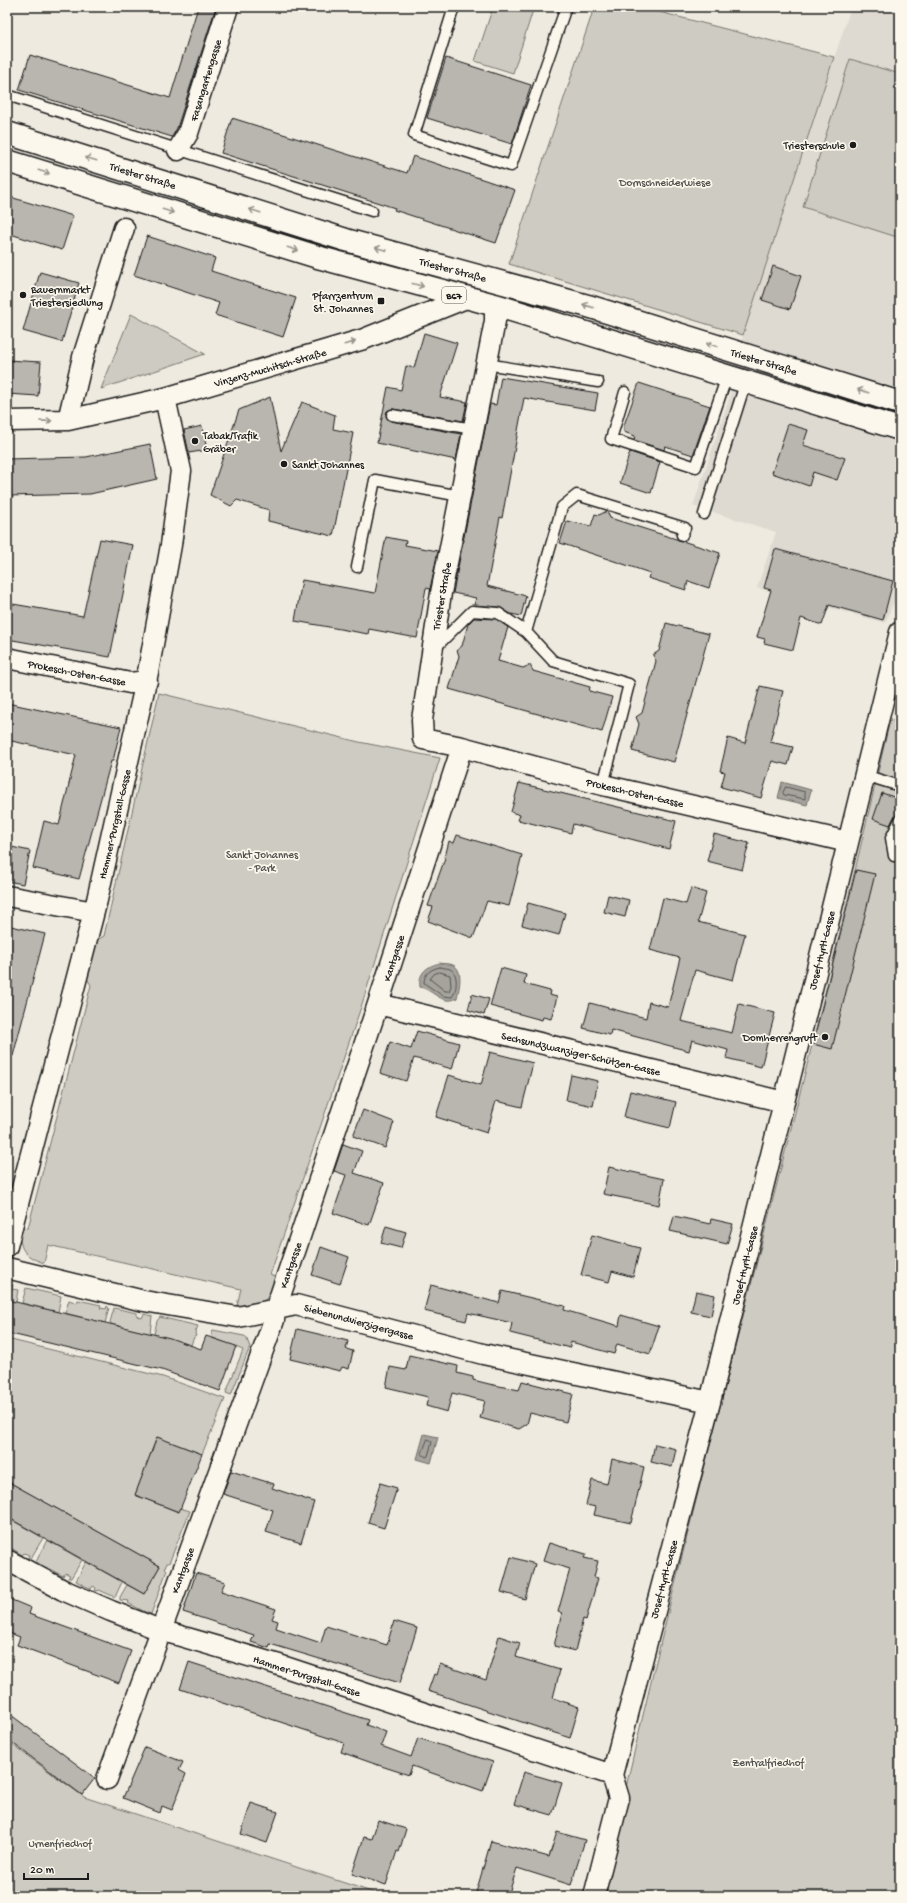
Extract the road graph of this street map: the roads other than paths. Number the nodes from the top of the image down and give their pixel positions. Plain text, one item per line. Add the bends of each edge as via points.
1 (228, 7) edge
2 (454, 7) edge
3 (566, 7) edge
4 (7, 95) edge
5 (7, 133) edge
6 (178, 150) junction
7 (7, 161) edge
8 (372, 211) dead end
9 (124, 228) dead end
10 (466, 298) junction
11 (495, 305) junction
12 (486, 364) junction
13 (736, 378) junction
14 (598, 382) dead end
15 (625, 392) dead end
16 (165, 398) junction
17 (900, 403) edge
18 (392, 415) dead end
19 (68, 420) junction
20 (7, 421) edge
21 (473, 429) junction
22 (900, 429) edge
23 (460, 496) junction
24 (704, 514) dead end
25 (682, 535) dead end
26 (357, 567) dead end
27 (526, 632) junction
28 (900, 632) edge
29 (432, 651) junction
30 (7, 658) edge
31 (147, 681) junction
32 (462, 747) junction
33 (864, 775) junction
34 (603, 785) junction
35 (900, 786) edge
36 (900, 820) edge
37 (848, 842) junction
38 (894, 856) dead end
39 (7, 896) edge
40 (94, 912) junction
41 (378, 1004) junction
42 (784, 1102) junction
43 (7, 1246) edge
44 (7, 1268) edge
45 (275, 1311) junction
46 (710, 1402) junction
47 (7, 1560) edge
48 (160, 1630) junction
49 (612, 1775) junction
50 (107, 1779) dead end
51 (594, 1896) edge

1 - 6 street, Fasangartengasse via 188,133
2 - 3 lane via 414,135 511,166
4 - 6 lane
17 -> 5 main road, Triester Straße / B67 via 588,306 346,240
6 - 8 lane
7 -> 10 main road, B67 via 332,261
9 - 19 street via 83,357
10 - 11 main road, B67
16 -> 10 street, Vinzenz-Muchitsch-Straße via 364,339
11 - 12 street, Triester Straße via 495,321
11 - 13 main road, B67
12 - 14 lane
12 - 21 street, Triester Straße
13 - 15 lane via 696,468 610,440
13 - 22 main road, B67
13 - 24 lane
16 - 19 street, Vinzenz-Muchitsch-Straße
16 - 31 street, Hammer-Purgstall-Gasse via 181,471
18 - 21 lane
20 -> 19 street, Vinzenz-Muchitsch-Straße
21 - 23 street, Triester Straße
23 - 26 lane via 374,480
23 - 29 street, Triester Straße
25 - 27 lane via 684,528 577,495 562,507
27 - 29 lane via 498,613 472,611
27 - 34 lane via 553,661 629,684
28 - 33 street, Josef-Hyrtl-Gasse
29 - 32 street, Prokesch-Osten-Gasse via 422,720 423,739
30 - 31 street, Prokesch-Osten-Gasse via 130,682
31 - 40 street, Hammer-Purgstall-Gasse
32 - 34 street, Prokesch-Osten-Gasse
32 - 41 street, Kantgasse
33 - 35 lane
33 - 37 street, Josef-Hyrtl-Gasse
34 - 37 street, Prokesch-Osten-Gasse
36 - 38 lane via 890,838
37 - 42 street, Josef-Hyrtl-Gasse
39 - 40 street
40 - 43 street, Hammer-Purgstall-Gasse
41 - 42 street, Sechsundzwanziger-Schützen-Gasse
41 - 45 street, Kantgasse
42 - 46 street, Josef-Hyrtl-Gasse
44 - 45 street, Siebenundvierzigergasse via 144,1301 238,1317
45 - 46 street, Siebenundvierzigergasse via 296,1305 483,1354
45 - 48 street, Kantgasse via 274,1320
46 - 49 street, Josef-Hyrtl-Gasse
47 - 48 street, Hammer-Purgstall-Gasse via 63,1590
48 - 49 street, Hammer-Purgstall-Gasse via 276,1664
48 - 50 street, Kantgasse
49 - 51 street via 619,1798

